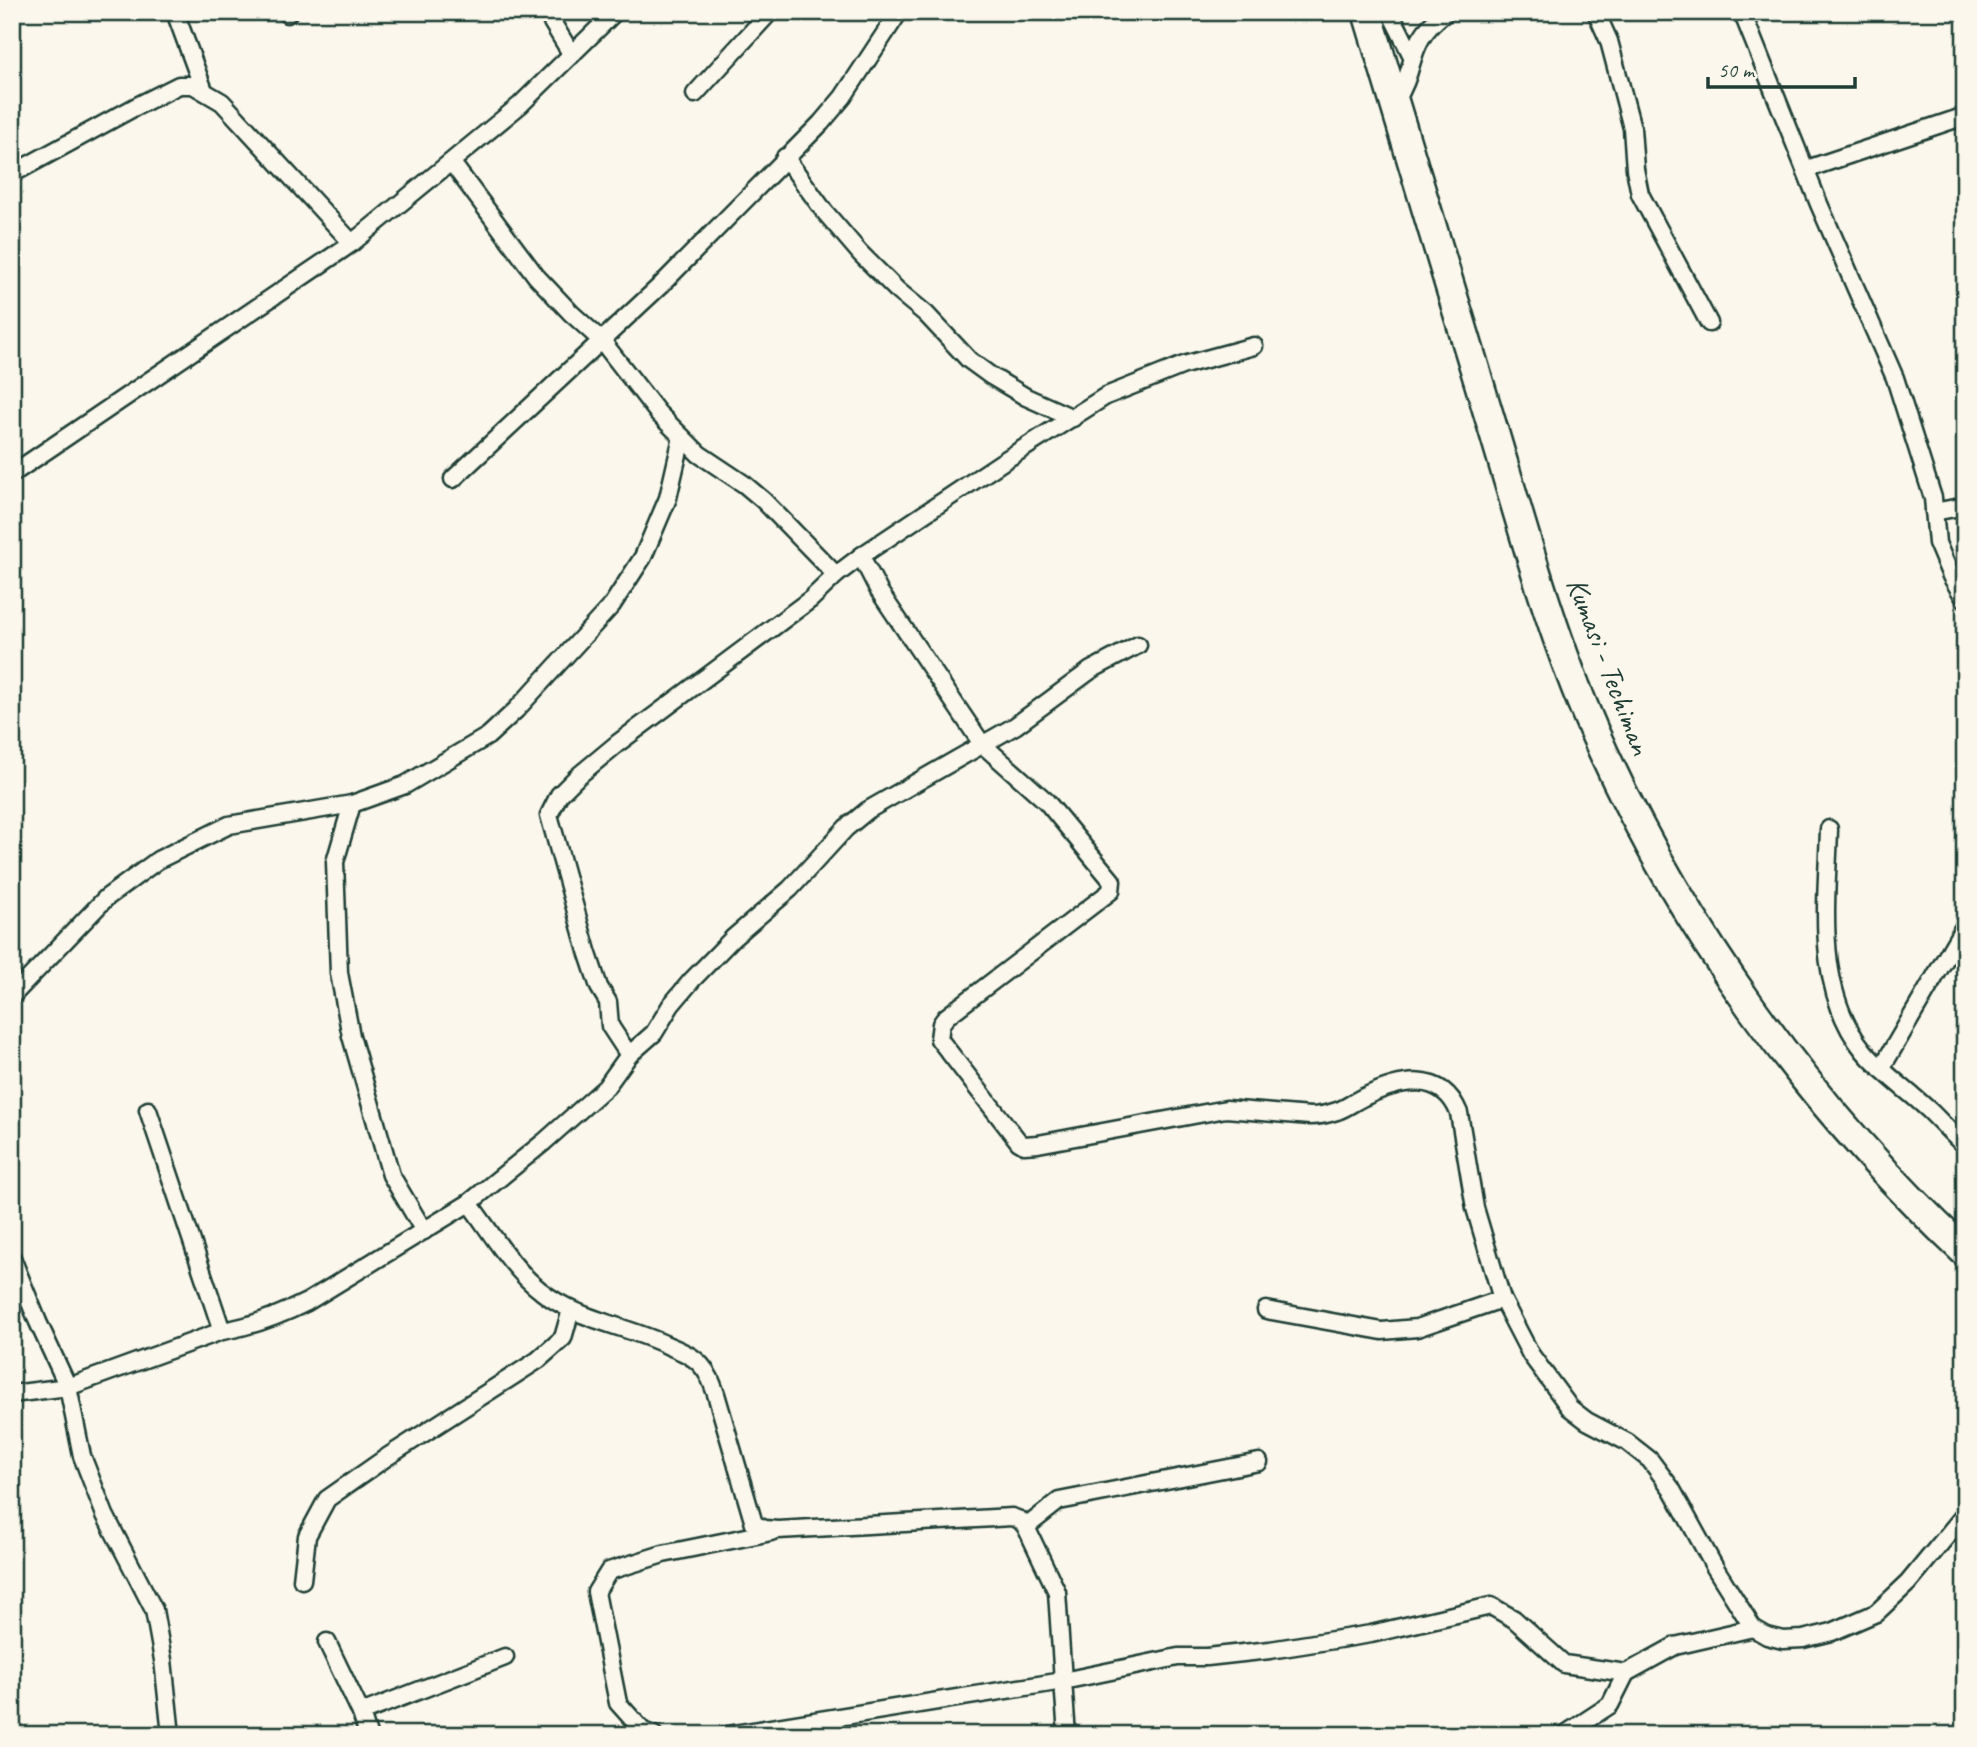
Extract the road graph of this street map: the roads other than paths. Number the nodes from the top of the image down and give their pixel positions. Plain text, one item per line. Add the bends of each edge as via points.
1 (175, 12) edge
2 (546, 12) edge
3 (615, 12) edge
4 (771, 12) edge
5 (899, 12) edge
6 (1367, 12) edge
7 (1390, 12) edge
8 (1446, 12) edge
9 (1596, 12) edge
10 (1742, 12) edge
11 (572, 55) junction
12 (1412, 56) junction
13 (203, 89) junction
14 (695, 94) dead end
15 (1965, 117) edge
16 (785, 157) junction
17 (452, 163) junction
18 (1807, 169) junction
19 (12, 174) edge
20 (1417, 176) junction
21 (352, 243) junction
22 (1709, 323) dead end
23 (602, 341) junction
24 (1254, 346) dead end
25 (1073, 418) junction
26 (682, 437) junction
27 (12, 474) edge
28 (453, 479) dead end
29 (1965, 506) edge
30 (1934, 512) junction
31 (861, 556) junction
32 (836, 575) junction
33 (1965, 599) edge
34 (1138, 645) dead end
35 (982, 744) junction
36 (352, 804) junction
37 (1829, 829) dead end
38 (1965, 925) edge
39 (12, 996) edge
40 (629, 1055) junction
41 (1881, 1069) junction
42 (148, 1110) dead end
43 (1965, 1146) edge
44 (469, 1203) junction
45 (424, 1231) junction
46 (1965, 1252) edge
47 (12, 1258) edge
48 (1502, 1299) junction
49 (570, 1310) junction
50 (1266, 1310) dead end
51 (222, 1331) junction
52 (68, 1387) junction
53 (12, 1394) edge
54 (1259, 1462) dead end
55 (1965, 1514) edge
56 (1026, 1527) junction
57 (778, 1530) junction
58 (302, 1580) dead end
59 (1753, 1628) junction
60 (327, 1642) dead end
61 (505, 1657) dead end
62 (1626, 1673) junction
63 (1063, 1681) junction
64 (360, 1713) junction
65 (171, 1735) edge
66 (368, 1735) edge
67 (654, 1735) edge
68 (727, 1735) edge
69 (1067, 1735) edge
70 (1564, 1735) edge

1 - 13 street
2 - 11 street
3 - 11 street
4 - 14 street
5 - 16 street via 843,97
6 - 20 highway, Kumasi - Techiman
7 - 12 street
8 - 12 street via 1420,37
9 - 22 street via 1609,41 1632,128 1640,194
10 - 18 street
11 - 17 street
12 - 20 street via 1402,91 1392,106
13 - 19 street via 179,85
13 - 21 street via 222,102
15 - 18 street
16 - 23 street
16 - 25 street via 860,253 970,360 1026,397
17 - 21 street
17 - 23 street via 536,276
18 - 30 street via 1895,378
20 - 46 highway, Kumasi - Techiman via 1560,640 1592,725 1633,813 1707,945 1769,1034 1868,1153
21 - 27 street
23 - 26 street
23 - 28 street
24 - 25 street via 1184,365 1107,396
25 - 31 street
26 - 32 street via 762,500
26 - 36 street via 668,498 643,556 611,605 488,736 405,785
29 - 30 street
30 - 33 street via 1937,543
31 - 32 street
31 - 35 street via 879,592
32 - 40 street via 811,599 577,777 558,795 549,815 587,951 608,1002 610,1026
34 - 35 street via 1091,670
35 - 40 street via 868,810 846,828 790,889 692,980 654,1032
35 - 48 street via 1046,801 1113,886 941,1024 939,1039 1019,1142 1038,1144 1226,1109 1323,1115 1407,1082 1436,1085 1453,1099 1458,1113 1475,1209
36 - 39 street via 229,825 158,860 106,898
36 - 45 street via 335,862 339,974 351,1036 391,1175
37 - 41 street via 1827,938 1832,979 1850,1031
38 - 41 street
40 - 44 street via 606,1087
41 - 43 street
42 - 51 street
44 - 45 street
44 - 49 street via 525,1277
45 - 51 street via 281,1315
47 - 52 street
48 - 50 street via 1417,1328 1381,1331
48 - 59 street via 1531,1355 1570,1408 1627,1442 1671,1488
49 - 57 street via 643,1333 700,1364 710,1376 754,1524
49 - 58 street via 563,1338 538,1360 327,1499 307,1536
51 - 52 street
52 - 53 street
52 - 65 street via 82,1456 105,1515 154,1610
54 - 56 street via 1059,1501
55 - 59 street via 1877,1613 1803,1639 1783,1640
56 - 57 street via 1012,1517
56 - 63 street via 1056,1591
57 - 67 street via 663,1554 609,1571 596,1592 618,1703 643,1731
59 - 62 street via 1675,1646
60 - 64 street
61 - 64 street
62 - 63 street via 1564,1664 1514,1619 1491,1606 1371,1634 1270,1650 1178,1657
62 - 70 street via 1610,1705
63 - 68 street
63 - 69 street
64 - 66 street

